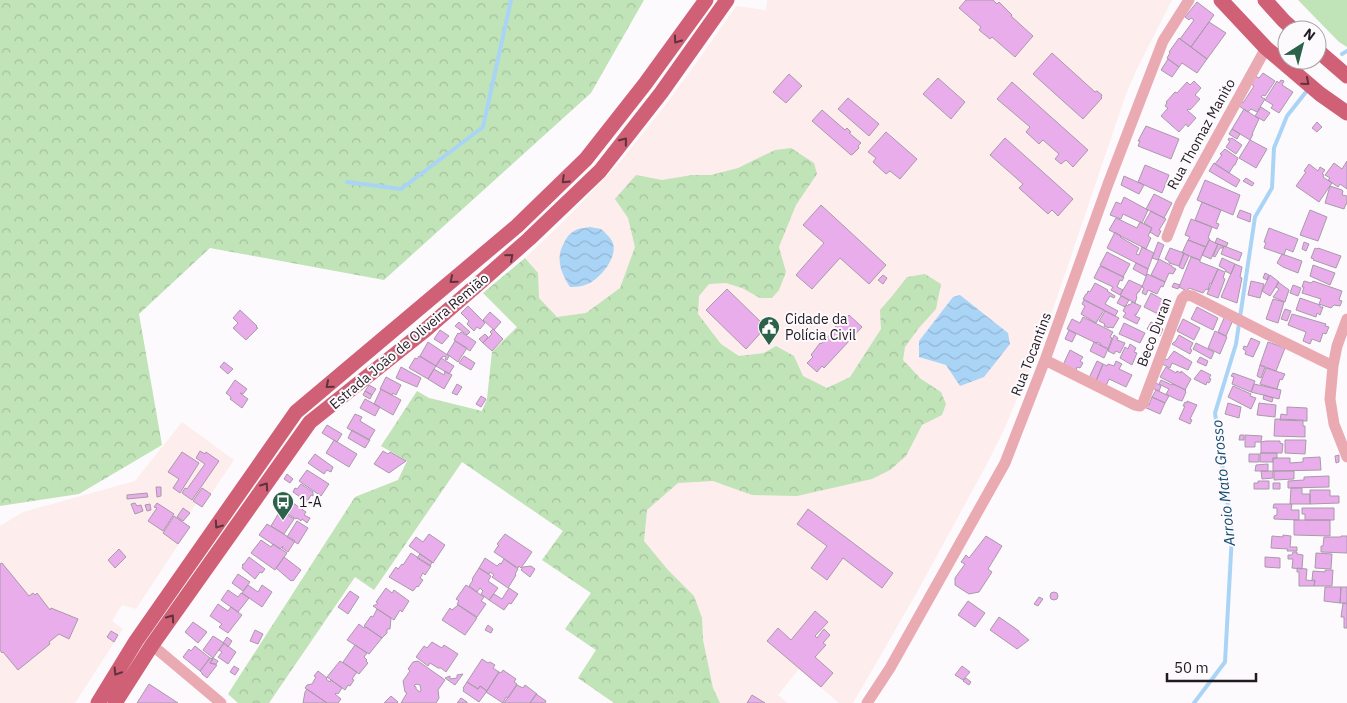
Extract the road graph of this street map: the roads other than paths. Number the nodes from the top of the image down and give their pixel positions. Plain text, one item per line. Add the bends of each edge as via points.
1 (706, 0) edge
2 (727, 0) edge
3 (1189, 0) edge
4 (1221, 0) edge
5 (1265, 0) edge
6 (1284, 20) edge
7 (1266, 48) junction
8 (1327, 59) edge
9 (1347, 76) edge
10 (1347, 112) edge
11 (1167, 237) dead end
12 (1347, 319) edge
13 (1045, 360) junction
14 (1333, 366) junction
15 (1347, 457) edge
16 (152, 645) junction
17 (98, 703) edge
18 (115, 703) edge
19 (221, 703) edge
20 (867, 703) edge

1 -> 17 main road, Estrada João de Oliveira Remião via 586,159 517,226 296,412 136,641
16 -> 2 main road, Estrada João de Oliveira Remião via 310,422 457,303 529,240 600,171
3 - 13 street, Rua Tocantins via 1163,41
4 - 7 main road
5 - 6 main road
7 -> 10 main road via 1320,94
7 - 11 street, Rua Thomaz Manito via 1180,204
8 - 9 main road
12 - 14 street via 1336,346
13 - 14 street, Beco Duran via 1140,406 1186,295
13 - 20 street, Rua Tocantins via 1005,462 890,668
14 - 15 street via 1330,399 1334,424
16 - 18 main road, Estrada João de Oliveira Remião
16 - 19 street

